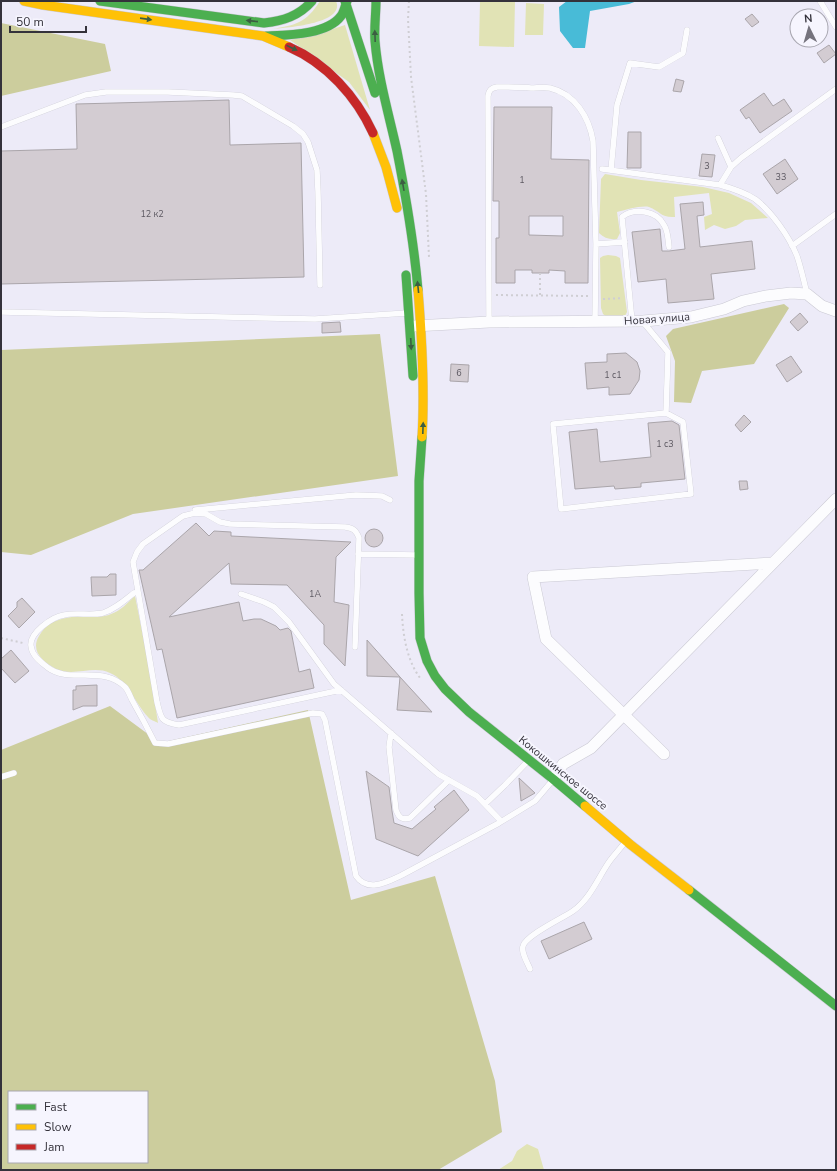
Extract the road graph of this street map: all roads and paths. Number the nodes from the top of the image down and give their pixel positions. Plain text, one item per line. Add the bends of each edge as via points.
1 (24, 1) edge
2 (100, 1) edge
3 (312, 1) edge
4 (376, 1) edge
5 (409, 1) edge
6 (820, 1) edge
7 (348, 2) edge
8 (836, 27) edge
9 (687, 30) dead end
10 (263, 36) junction
11 (836, 88) edge
12 (389, 116) junction
13 (1, 127) edge
14 (718, 138) dead end
15 (731, 166) junction
16 (602, 169) dead end
17 (611, 170) junction
18 (720, 185) junction
19 (397, 208) junction
20 (836, 214) edge
21 (399, 219) dead end
22 (625, 242) junction
23 (596, 244) junction
24 (792, 246) junction
25 (669, 247) dead end
26 (429, 263) dead end
27 (406, 268) dead end
28 (540, 273) dead end
29 (320, 285) dead end
30 (807, 294) junction
31 (488, 295) junction
32 (540, 295) junction
33 (596, 297) junction
34 (630, 298) junction
35 (836, 311) edge
36 (1, 312) edge
37 (409, 313) junction
38 (489, 322) junction
39 (595, 322) junction
40 (638, 322) junction
41 (415, 326) junction
42 (413, 384) dead end
43 (414, 413) dead end
44 (666, 413) junction
45 (419, 481) junction
46 (836, 498) edge
47 (390, 500) dead end
48 (188, 511) dead end
49 (358, 554) junction
50 (419, 555) junction
51 (772, 563) junction
52 (134, 593) dead end
53 (241, 594) dead end
54 (1, 638) edge
55 (30, 645) junction
56 (355, 647) dead end
57 (341, 690) junction
58 (623, 715) junction
59 (391, 733) junction
60 (664, 754) dead end
61 (529, 760) junction
62 (14, 773) dead end
63 (1, 777) edge
64 (553, 779) junction
65 (449, 780) junction
66 (485, 804) junction
67 (502, 821) junction
68 (626, 841) junction
69 (530, 969) dead end
70 (836, 1006) edge

1 -> 10 main road
3 -> 2 main road via 290,18 280,22 264,23
12 -> 4 main road via 375,39
5 - 26 path via 411,77 426,194
6 - 8 lane
7 - 10 main road via 341,16 328,26 300,33
7 - 12 main road
7 - 19 main road via 372,84
9 - 17 lane via 683,53 660,67 630,64 617,105
10 -> 19 main road via 307,56 325,68 343,86 366,118 378,145
11 - 15 lane
41 -> 12 main road via 419,293 414,245
13 - 29 lane via 85,95 106,92 242,96 293,126 308,142 317,170
14 - 15 lane
15 - 18 lane
16 - 17 lane
17 - 18 lane
18 - 24 lane via 754,199 764,207
19 - 21 main road
20 - 24 lane
22 - 23 lane
22 - 25 lane via 622,217 627,213 647,212 666,226
22 - 34 lane
23 - 31 lane via 593,141 583,112 564,93 552,89 493,88 488,96
23 - 33 lane
24 - 30 lane
27 - 37 main road
28 - 32 path
30 - 35 street via 822,306
30 - 40 street, Новая улица via 766,296 691,317
31 - 32 path
31 - 38 lane
32 - 33 path
33 - 34 path
33 - 39 lane
34 - 40 lane
36 - 37 lane via 315,319
37 - 41 main road
38 - 39 street, Новая улица
38 - 41 street, Новая улица
39 - 40 street, Новая улица
40 - 44 lane via 668,352
41 -> 42 main road
45 -> 41 main road via 424,408 423,368
43 - 45 main road
44 - 44 lane via 683,422 691,494 561,509 553,424
45 - 50 main road, Кокошкинское шоссе
46 - 51 street
47 - 48 lane via 382,496 356,495
49 - 50 lane
49 - 56 lane
49 - 57 lane via 359,538 352,528 230,524 206,514 195,513 183,516 143,544 136,552 133,562 157,702 163,720 179,725
50 - 61 main road, Кокошкинское шоссе via 420,638 431,669 457,701
51 - 58 street
51 - 58 street via 533,578 546,640
52 - 55 lane via 121,604 104,612 63,615 55,618 37,632
53 - 57 lane via 274,607 289,622
54 - 55 path
55 - 67 lane via 40,662 56,672 105,676 125,688 156,743 168,744 312,713 322,714 356,876 366,884 375,885 389,881
57 - 59 lane
58 - 60 street
58 - 64 street via 591,748 562,764
59 - 65 lane via 438,774
59 - 65 lane via 389,746 398,816 405,820 410,818
61 - 64 main road, Кокошкинское шоссе
61 - 66 lane
62 - 63 lane
64 - 67 lane via 535,801
64 - 68 main road, Кокошкинское шоссе
65 - 66 lane
66 - 67 lane
68 - 69 lane via 583,902 523,945 522,950
68 - 70 main road, Кокошкинское шоссе

